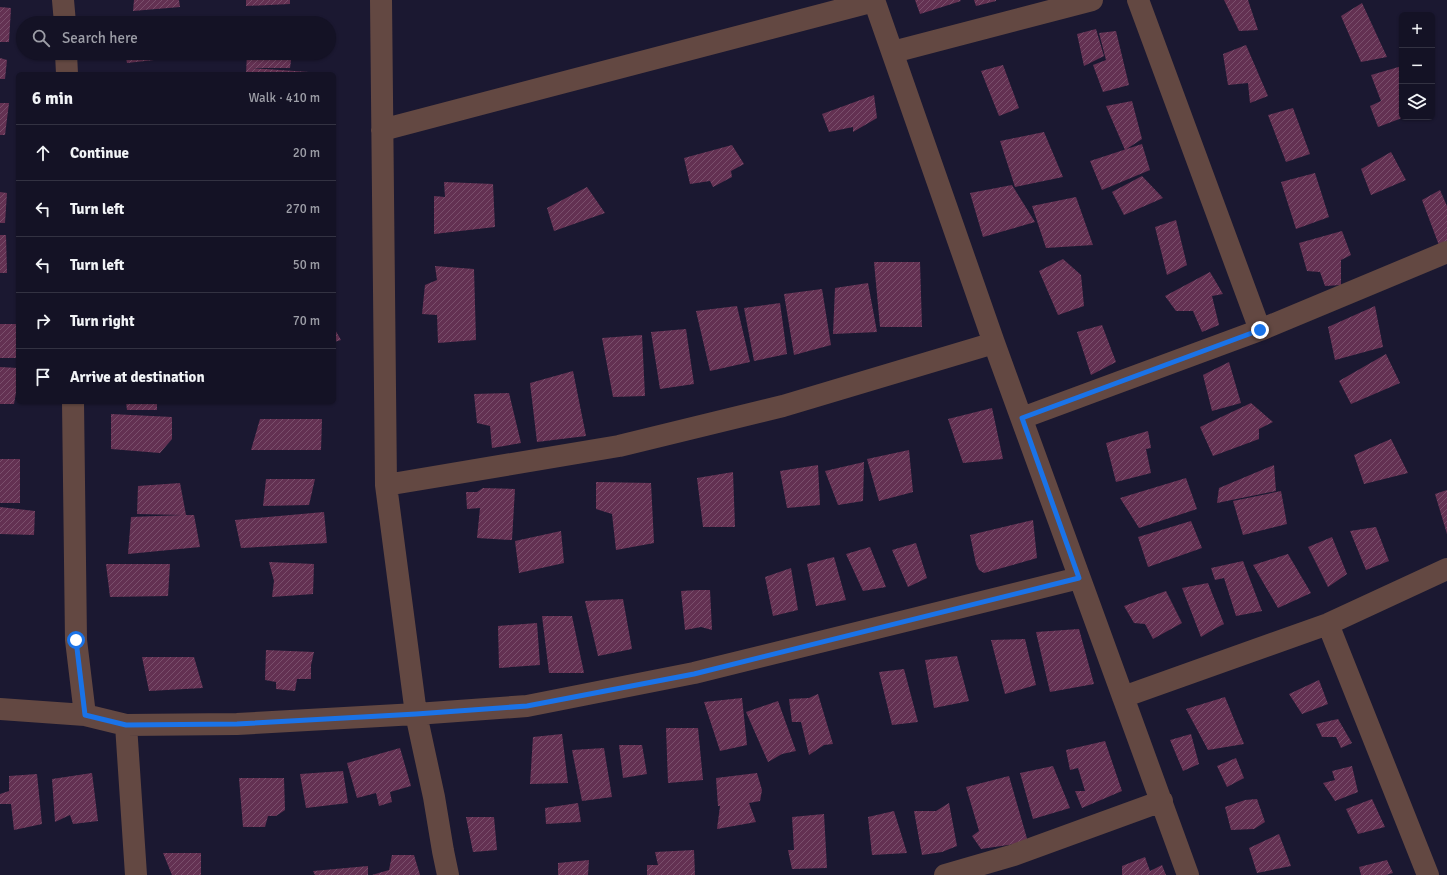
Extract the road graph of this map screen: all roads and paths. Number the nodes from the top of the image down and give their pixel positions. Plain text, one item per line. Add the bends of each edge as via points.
1 (63, 0) edge
2 (381, 0) edge
3 (874, 0) edge
4 (1092, 0) edge
5 (1138, 0) edge
6 (64, 16) edge
7 (893, 52) junction
8 (67, 60) edge
9 (68, 72) edge
10 (382, 130) junction
11 (1447, 252) edge
12 (1260, 330) junction
13 (994, 343) junction
14 (73, 404) edge
15 (1022, 418) junction
16 (386, 485) junction
17 (1447, 569) edge
18 (1079, 578) junction
19 (1328, 624) junction
20 (1123, 696) junction
21 (0, 709) edge
22 (416, 714) junction
23 (85, 715) junction
24 (126, 725) junction
25 (1162, 801) junction
26 (136, 875) edge
27 (448, 875) edge
28 (945, 875) edge
29 (1188, 875) edge
30 (1428, 875) edge

1 - 6 street
2 - 10 street
3 - 7 street
3 - 10 street
4 - 7 street
5 - 12 street
7 - 13 street
8 - 9 street
10 - 16 street
11 - 12 street
12 - 15 street
13 - 15 street
13 - 16 street via 783,406 619,446
14 - 23 street via 76,640
15 - 18 street
16 - 22 street
17 - 19 street
18 - 20 street
18 - 22 street via 694,674 527,706
19 - 20 street
19 - 30 street
20 - 25 street
21 - 23 street
22 - 24 street via 237,724
22 - 27 street
23 - 24 street
24 - 26 street
25 - 28 street via 1014,855
25 - 29 street

